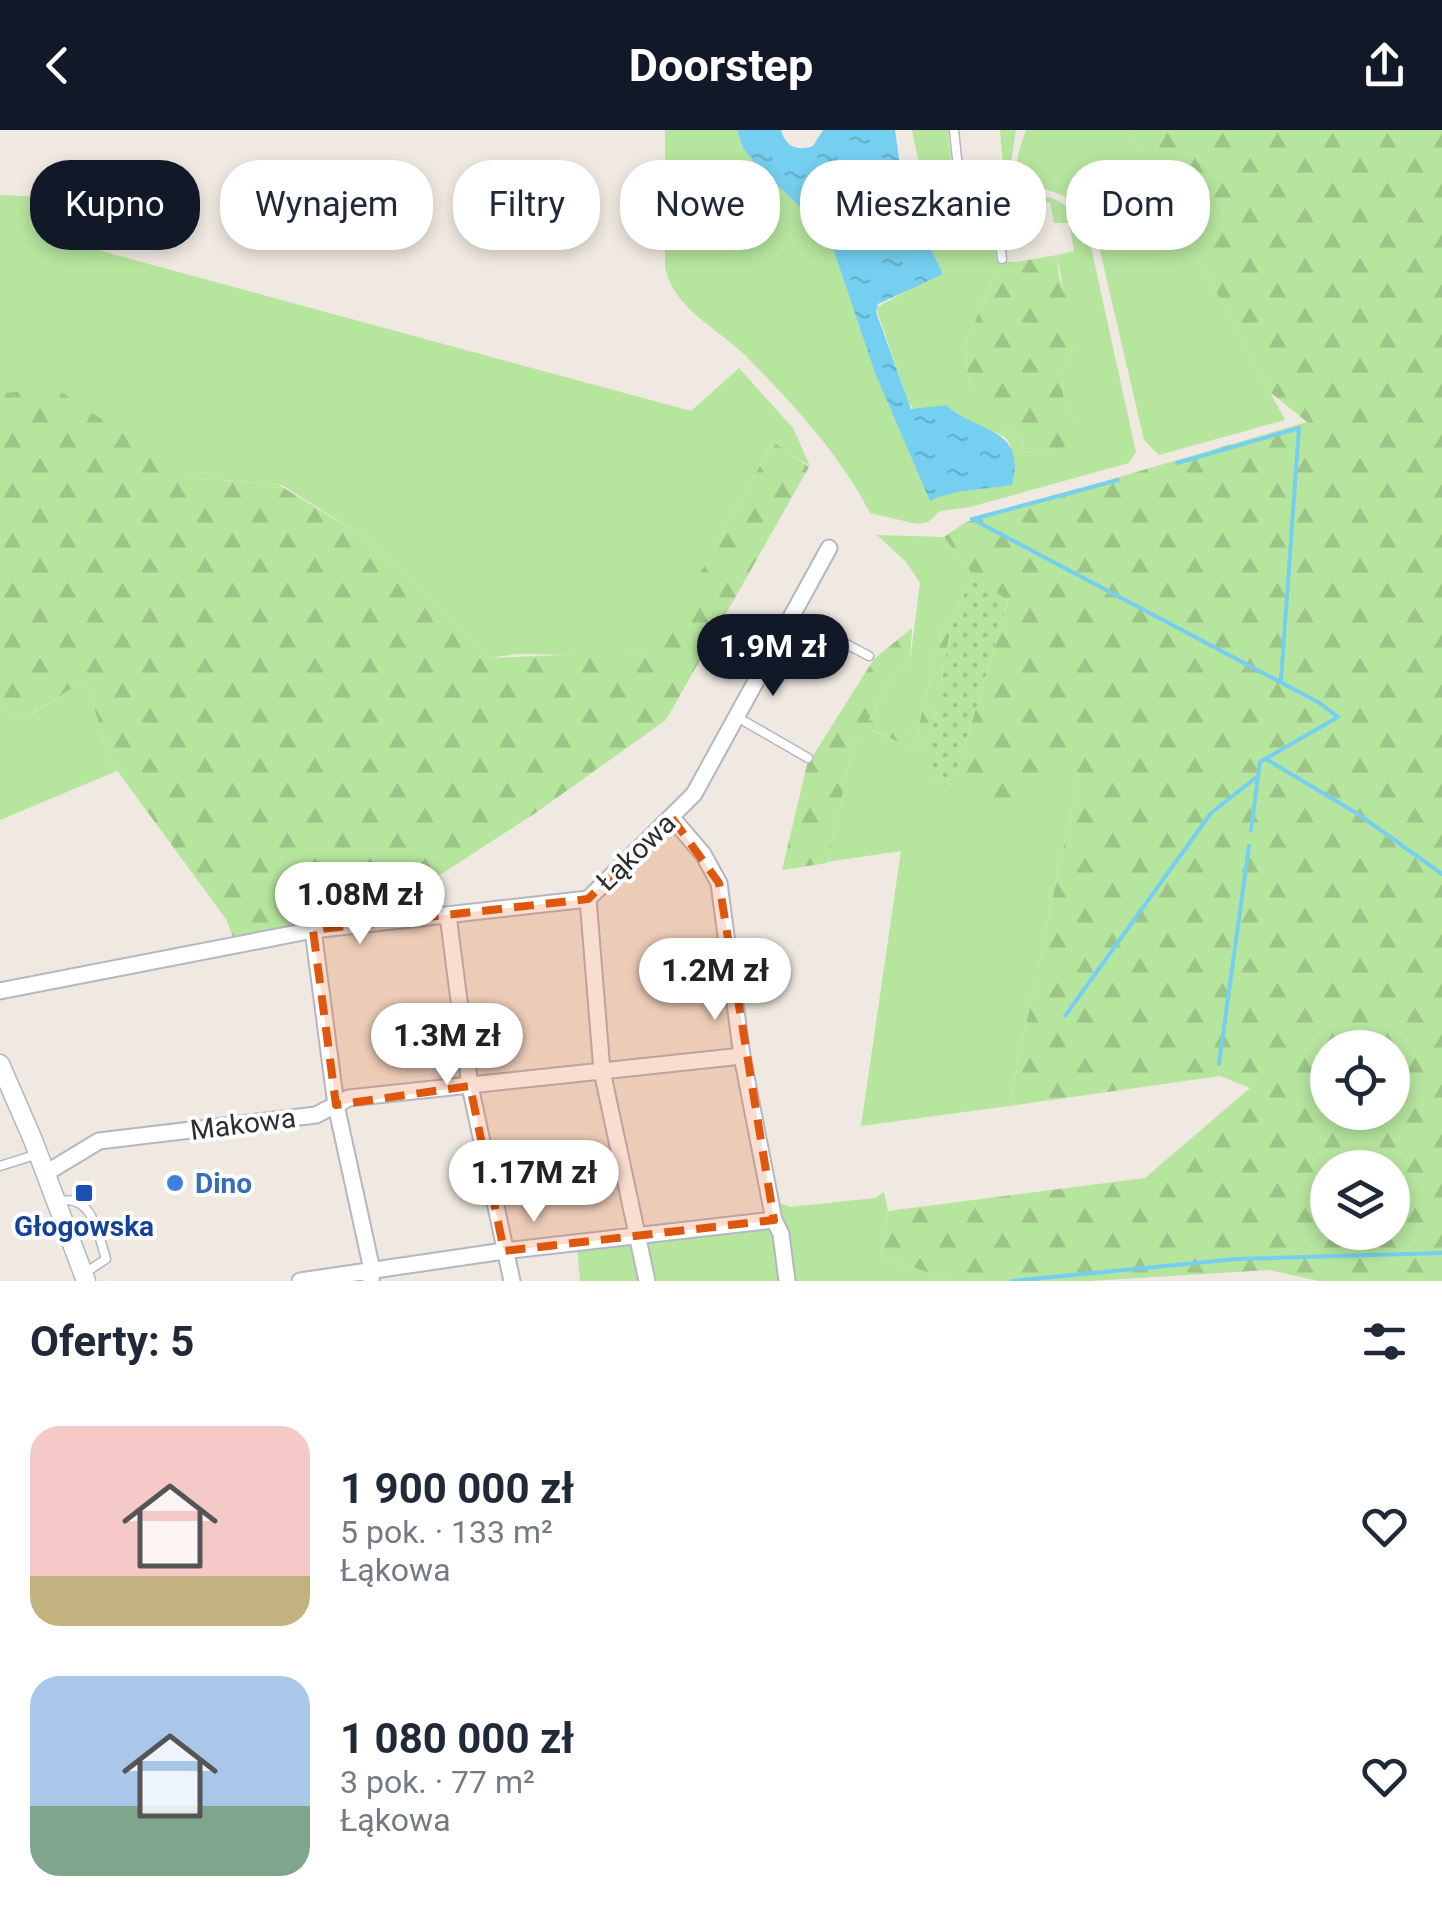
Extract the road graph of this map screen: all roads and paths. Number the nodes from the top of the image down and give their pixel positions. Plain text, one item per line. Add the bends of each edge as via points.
1 (954, 130) edge
2 (1002, 259) dead end
3 (829, 548) dead end
4 (793, 616) junction
5 (869, 656) dead end
6 (737, 717) junction
7 (808, 758) dead end
8 (672, 818) junction
9 (588, 899) junction
10 (448, 914) junction
11 (313, 930) junction
12 (0, 991) edge
13 (742, 1056) junction
14 (0, 1064) edge
15 (602, 1070) junction
16 (470, 1086) junction
17 (336, 1105) junction
18 (38, 1154) junction
19 (0, 1166) edge
20 (46, 1173) junction
21 (56, 1202) junction
22 (774, 1220) junction
23 (638, 1236) junction
24 (504, 1251) junction
25 (371, 1275) edge
26 (84, 1278) edge
27 (300, 1281) edge
28 (512, 1281) edge
29 (647, 1281) edge
30 (787, 1281) edge

1 - 2 lane via 962,206 971,215 996,214
3 - 4 street, Łąkowa
4 - 5 lane
4 - 6 street, Łąkowa
6 - 7 lane
6 - 8 street, Łąkowa via 694,794
8 - 9 street, Łąkowa
8 - 13 street via 719,883
9 - 10 street, Łąkowa
9 - 15 street
10 - 11 street, Łąkowa
10 - 16 street
11 - 12 street, Łąkowa
11 - 17 street
13 - 15 street, Makowa
13 - 22 street
14 - 18 street
15 - 16 street, Makowa
15 - 23 street
16 - 17 street, Makowa via 348,1098
16 - 24 street
17 - 20 street, Makowa via 316,1115 99,1141
17 - 25 street
18 - 19 lane
18 - 20 street
20 - 21 street
21 - 26 street
21 - 26 lane via 80,1202 91,1214 106,1259
22 - 23 street
22 - 30 street
23 - 24 street
23 - 29 street
24 - 25 street
24 - 28 street
25 - 27 street

